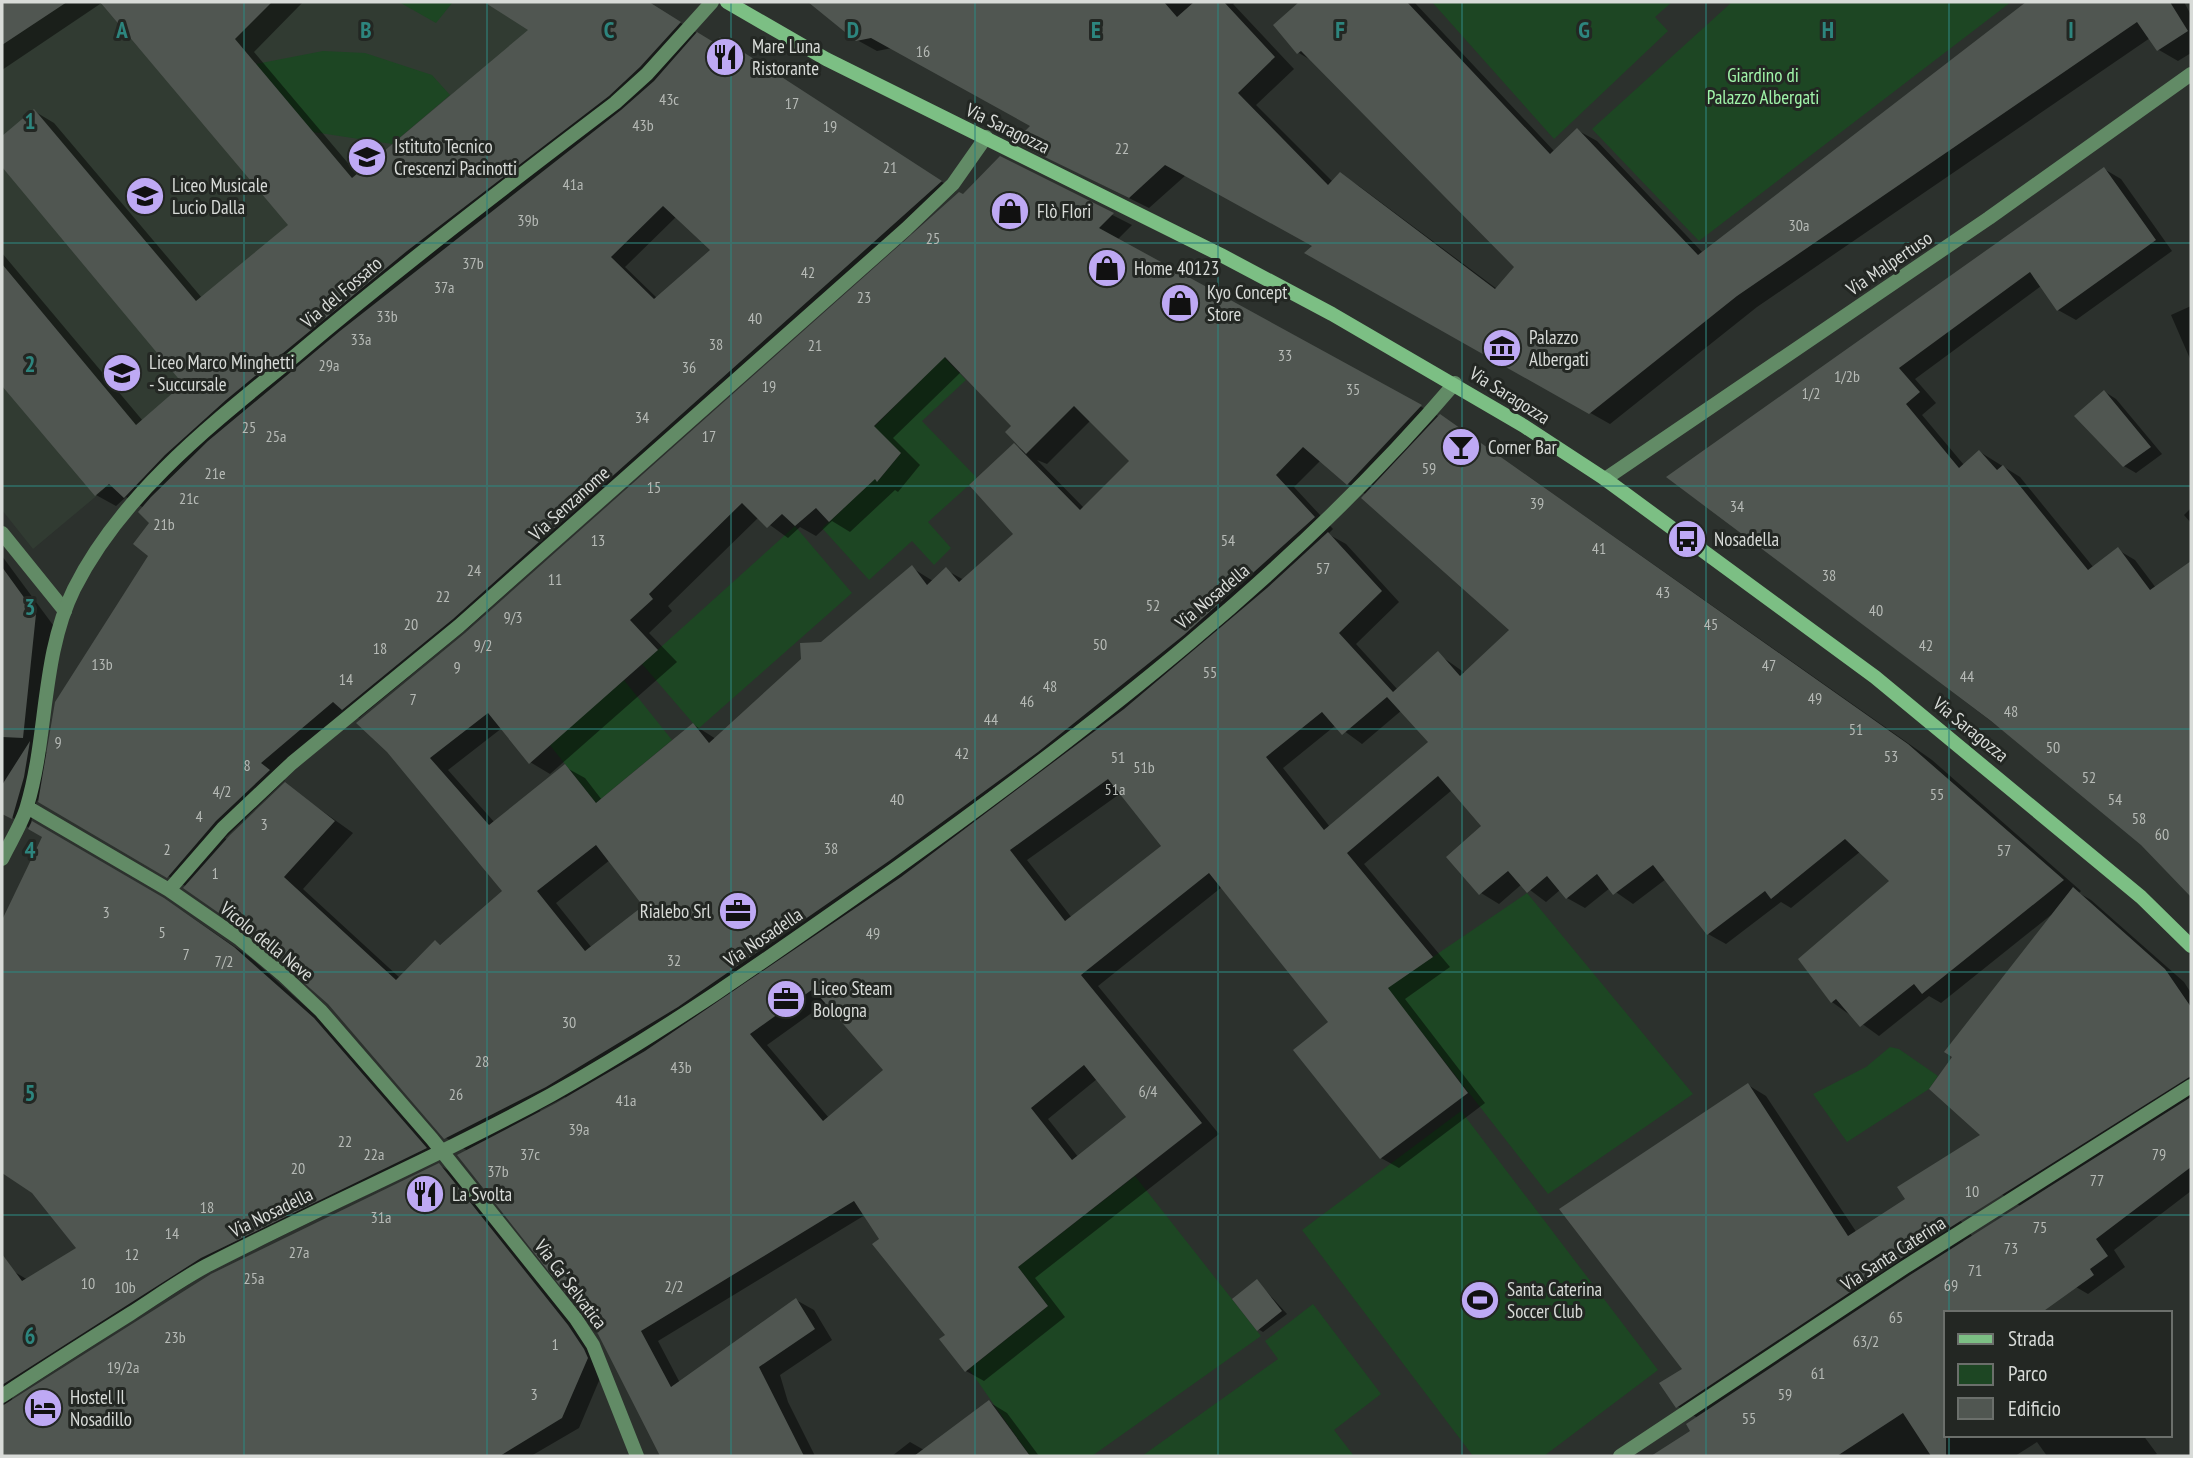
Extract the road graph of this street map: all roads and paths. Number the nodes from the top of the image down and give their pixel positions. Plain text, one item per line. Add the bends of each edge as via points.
1 (712, 2) edge
2 (727, 2) edge
3 (2191, 74) edge
4 (986, 137) junction
5 (1455, 383) junction
6 (1605, 480) junction
7 (2, 533) edge
8 (65, 611) junction
9 (27, 807) junction
10 (2, 859) edge
11 (169, 890) junction
12 (2191, 946) edge
13 (2191, 1086) edge
14 (442, 1152) junction
15 (2, 1396) edge
16 (637, 1456) edge
17 (1620, 1456) edge

1 - 8 street, Via del Fossato via 615,103 397,270 167,468 107,535
2 - 4 street, Via Saragozza via 826,59
3 - 6 street, Via Malpertuso
4 - 5 street, Via Saragozza via 1220,255
4 - 11 street, Via Senzanome via 953,184 896,238 469,617 292,763 223,828
5 - 6 street, Via Saragozza
5 - 14 street, Via Nosadella via 1351,497 1254,587 1046,757 815,925 650,1037
6 - 12 street, Via Saragozza via 1923,715 2141,897
7 - 8 street
8 - 9 street, Via del Fossato
9 - 10 street, Via del Fossato
9 - 11 street, Vicolo della Neve
11 - 14 street, Vicolo della Neve via 240,939 321,1011
13 - 17 street, Via Santa Caterina via 1905,1267
14 - 15 street, Via Nosadella via 201,1269
14 - 16 street, Via Ca' Selvatica via 593,1345

